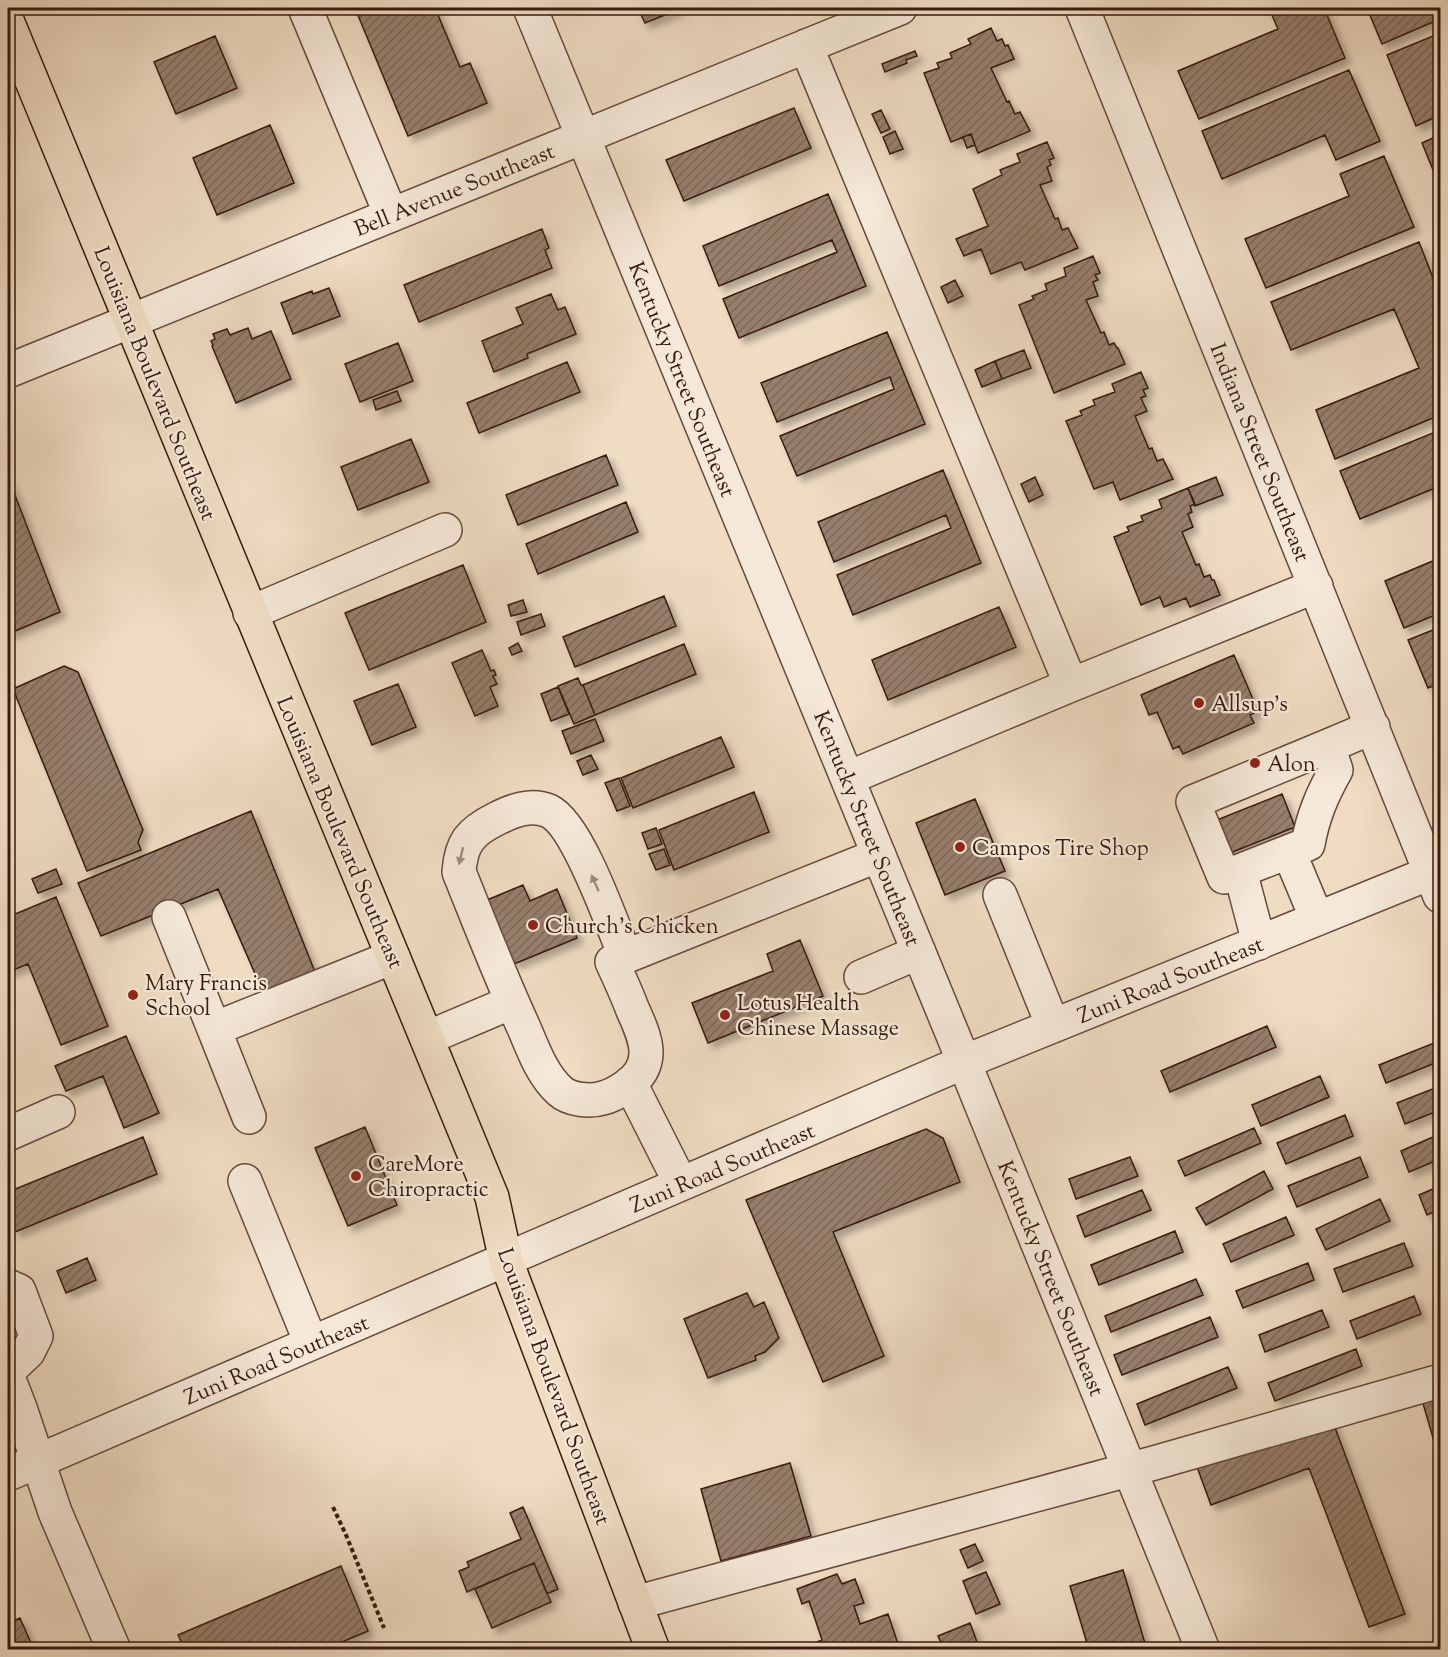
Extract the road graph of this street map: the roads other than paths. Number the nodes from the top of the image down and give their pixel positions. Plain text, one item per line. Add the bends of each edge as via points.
1 (14, 8) edge
2 (305, 8) edge
3 (530, 8) edge
4 (900, 8) edge
5 (1082, 8) edge
6 (8, 10) edge
7 (8, 23) edge
8 (806, 46) junction
9 (583, 137) junction
10 (391, 215) junction
11 (129, 320) junction
12 (8, 371) edge
13 (445, 530) dead end
14 (1316, 586) junction
15 (250, 613) junction
16 (1071, 685) junction
17 (1373, 727) junction
18 (1328, 746) junction
19 (848, 778) junction
20 (1288, 852) junction
21 (879, 855) junction
22 (1240, 871) junction
23 (1437, 879) edge
24 (1000, 895) dead end
25 (169, 917) dead end
26 (1317, 919) junction
27 (1259, 943) junction
28 (919, 952) junction
29 (625, 956) junction
30 (393, 957) junction
31 (861, 977) dead end
32 (512, 1002) junction
33 (1053, 1026) junction
34 (214, 1029) junction
35 (427, 1038) junction
36 (964, 1062) junction
37 (630, 1083) junction
38 (58, 1112) dead end
39 (249, 1117) dead end
40 (8, 1134) edge
41 (245, 1181) dead end
42 (681, 1184) junction
43 (506, 1261) junction
44 (8, 1286) edge
45 (311, 1343) junction
46 (8, 1371) edge
47 (8, 1377) edge
48 (1440, 1380) edge
49 (38, 1461) junction
50 (1131, 1470) junction
51 (8, 1474) edge
52 (635, 1603) junction
53 (114, 1650) edge
54 (653, 1650) edge
55 (1203, 1650) edge

1 - 6 street
2 - 10 street
3 - 9 street, Kentucky Street Southeast
4 - 8 street, Bell Avenue Southeast
5 - 14 street, Indiana Street Southeast
7 - 11 main road, Louisiana Boulevard Southeast
8 - 9 street, Bell Avenue Southeast
8 - 16 street
9 - 10 street, Bell Avenue Southeast
9 - 19 street, Kentucky Street Southeast
10 - 11 street, Bell Avenue Southeast
11 - 12 street, Bell Avenue Southeast
11 - 15 main road, Louisiana Boulevard Southeast
13 - 15 street
14 - 16 street
14 - 17 street, Indiana Street Southeast
15 - 30 main road, Louisiana Boulevard Southeast
16 - 19 street
17 - 18 street
17 - 23 street, Indiana Street Southeast
18 - 20 street via 1336,770 1312,821 1308,844
18 - 22 street via 1193,802 1224,877
19 - 21 street, Kentucky Street Southeast
20 - 22 street
20 - 26 street
21 - 28 street, Kentucky Street Southeast
21 - 29 street
22 - 27 street
23 - 26 street, Zuni Road Southeast
24 - 33 street
25 - 34 street
26 - 27 street, Zuni Road Southeast
27 - 33 street, Zuni Road Southeast
28 - 31 street
28 - 36 street, Kentucky Street Southeast
29 -> 32 street via 580,851 562,821 538,808 511,812 478,830 465,843 459,872
29 - 37 street via 612,962 647,1047 642,1071
30 - 34 street
30 - 35 main road, Louisiana Boulevard Southeast
32 - 35 street
32 - 37 street via 541,1065 561,1092 588,1100 603,1098
33 - 36 street, Zuni Road Southeast
34 - 39 street
35 - 43 main road, Louisiana Boulevard Southeast via 492,1197
36 - 42 street, Zuni Road Southeast
36 - 50 street, Kentucky Street Southeast
37 - 42 street
38 - 40 street
41 - 45 street
42 - 43 street, Zuni Road Southeast
43 - 45 street, Zuni Road Southeast
43 - 52 main road, Louisiana Boulevard Southeast
44 - 46 street via 38,1310 36,1336 28,1352
45 - 49 street, Zuni Road Southeast
47 - 49 street
48 - 50 street
49 - 51 street, Zuni Road Southeast
49 - 53 street via 55,1512
50 - 52 street
50 - 55 street, Kentucky Street Southeast
52 - 54 main road, Louisiana Boulevard Southeast

